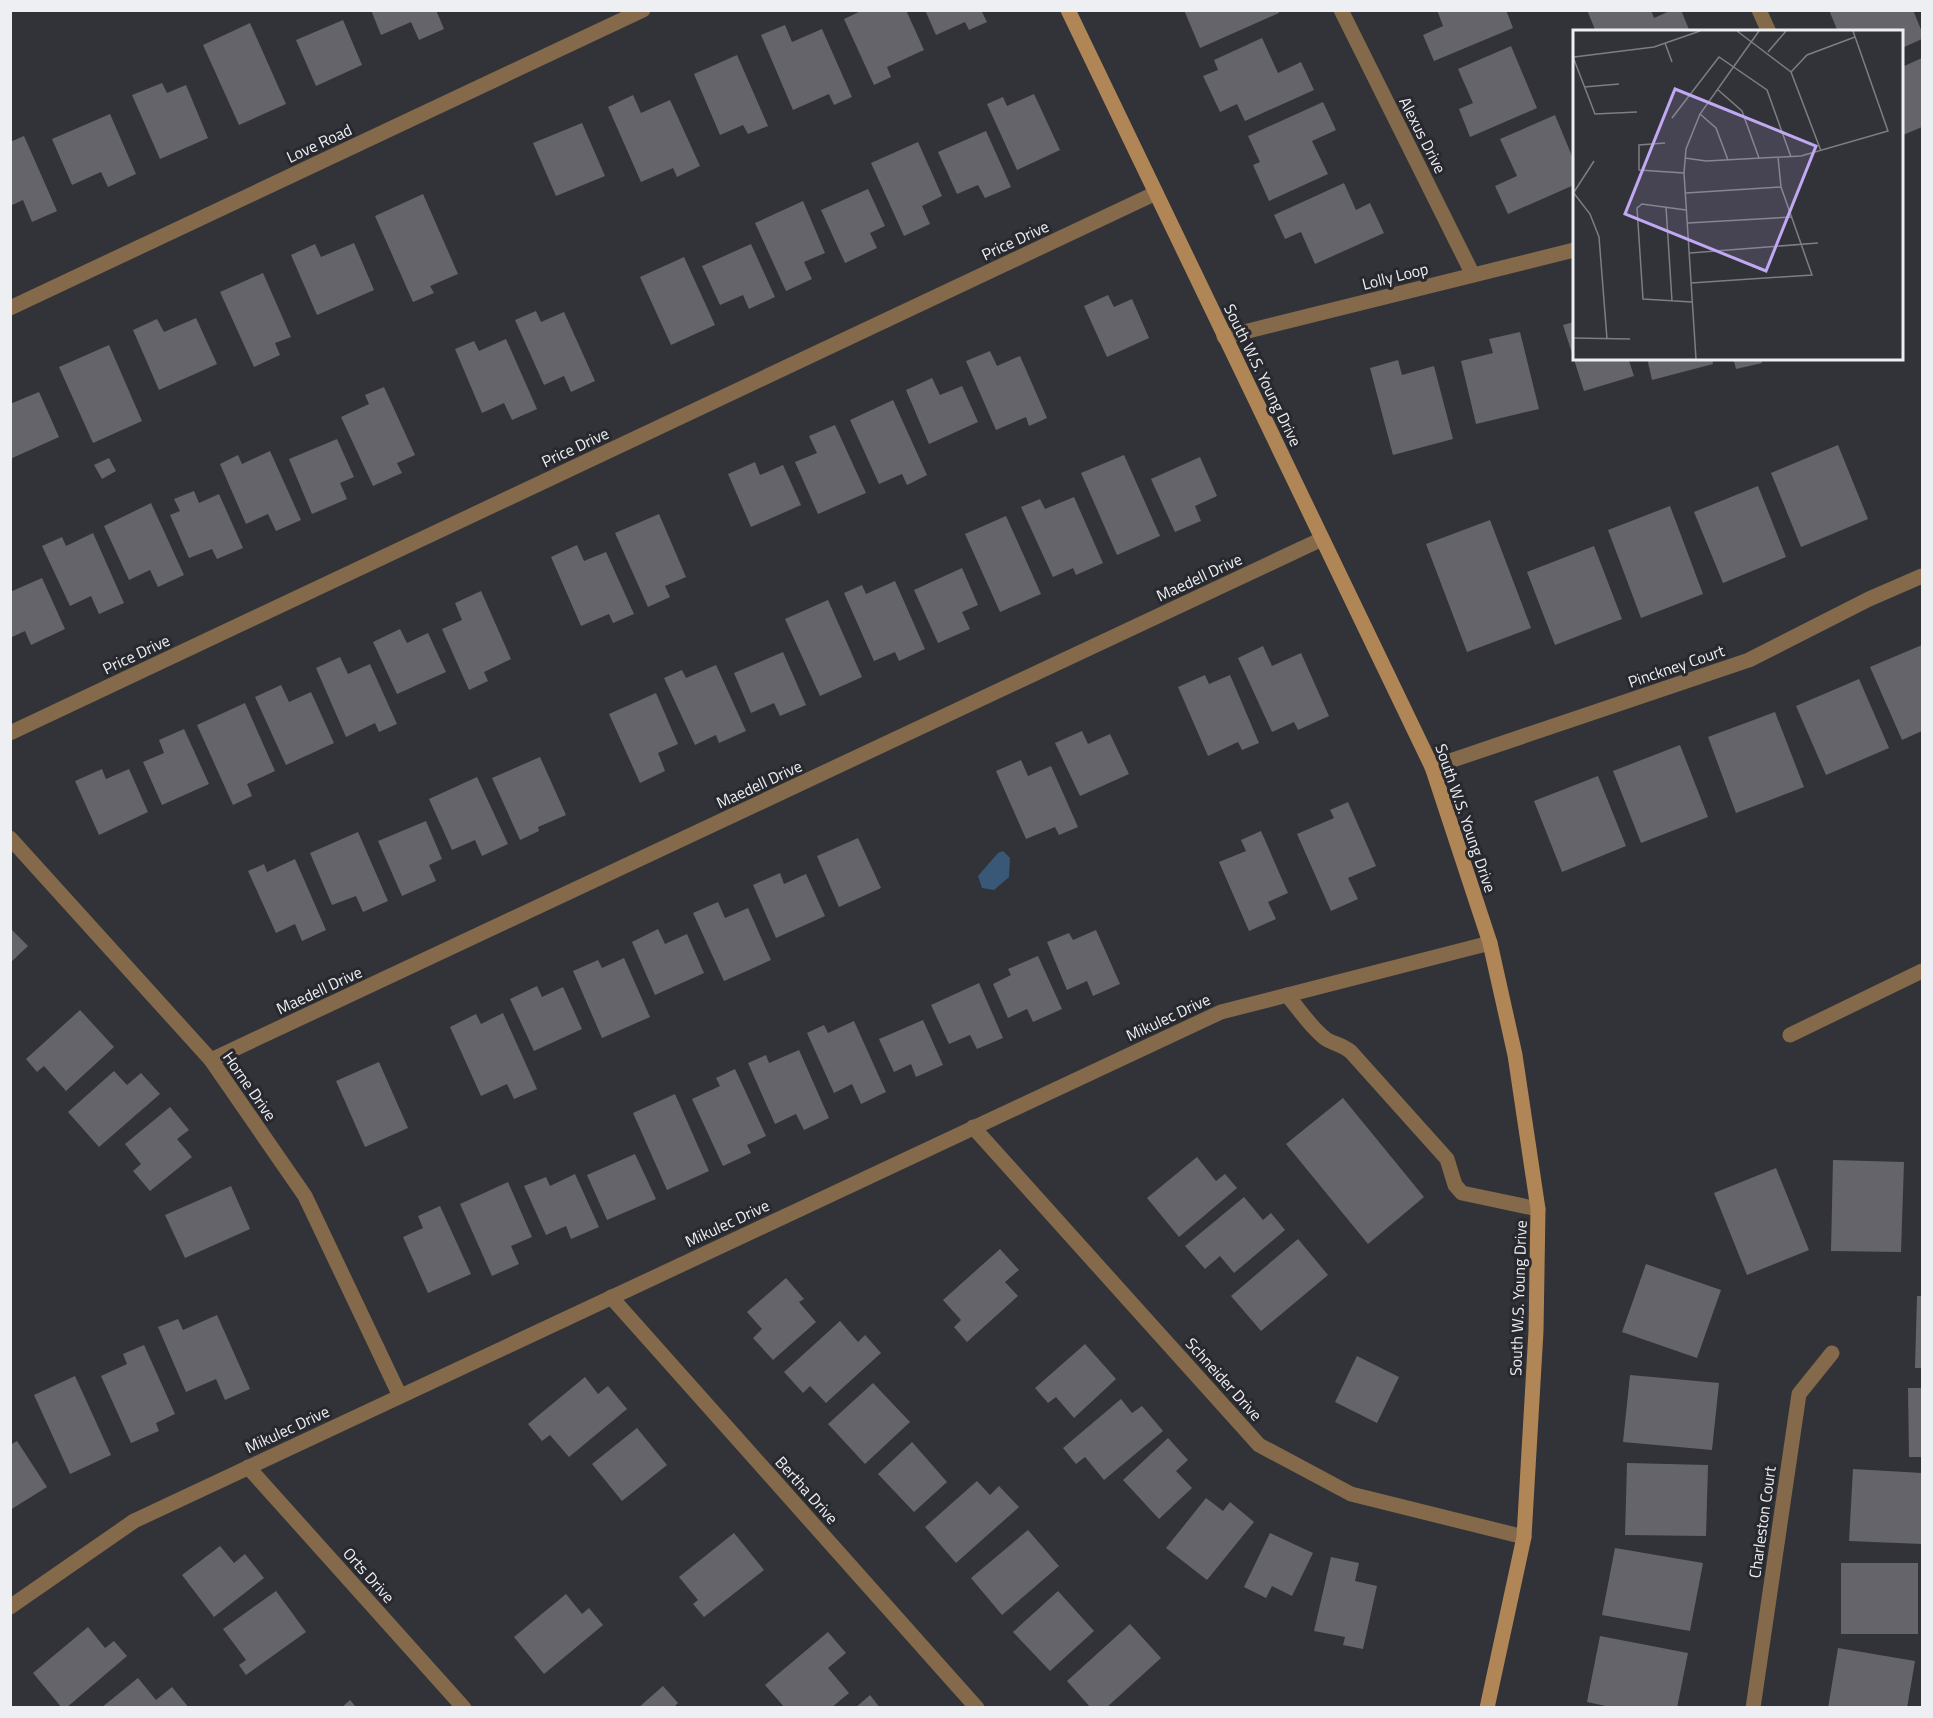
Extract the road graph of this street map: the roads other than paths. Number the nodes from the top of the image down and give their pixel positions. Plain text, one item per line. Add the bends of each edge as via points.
1 (643, 10) edge
2 (1068, 10) edge
3 (1341, 10) edge
4 (1759, 10) edge
5 (1768, 30) edge
6 (1155, 194) junction
7 (1573, 250) edge
8 (1473, 275) junction
9 (10, 309) edge
10 (1224, 337) junction
11 (1322, 539) junction
12 (1923, 576) edge
13 (10, 733) edge
14 (1432, 767) junction
15 (10, 838) edge
16 (1490, 943) junction
17 (1923, 971) edge
18 (1287, 995) junction
19 (1790, 1035) dead end
20 (211, 1060) junction
21 (974, 1127) junction
22 (1538, 1209) junction
23 (611, 1297) junction
24 (1832, 1353) dead end
25 (400, 1396) junction
26 (248, 1467) junction
27 (1524, 1537) junction
28 (10, 1607) edge
29 (464, 1707) edge
30 (977, 1707) edge
31 (1487, 1707) edge
32 (1753, 1707) edge

1 - 9 street, Love Road
2 - 6 main road, South W.S. Young Drive
3 - 8 street, Alexus Drive
4 - 5 street
6 - 10 main road, South W.S. Young Drive
6 - 13 street, Price Drive
7 - 8 street, Lolly Loop
8 - 10 street, Lolly Loop
10 - 11 main road, South W.S. Young Drive
11 - 14 main road, South W.S. Young Drive
11 - 20 street, Maedell Drive
12 - 14 street, Pinckney Court via 1749,660
14 - 16 main road, South W.S. Young Drive
15 - 20 street, Horne Drive
16 - 18 street, Mikulec Drive
16 - 22 main road, South W.S. Young Drive via 1515,1055
17 - 19 street
18 - 21 street, Mikulec Drive via 1221,1012
18 - 22 street via 1321,1035 1351,1052 1447,1159 1455,1185 1462,1193
20 - 25 street, Horne Drive via 305,1196
21 - 23 street, Mikulec Drive
21 - 27 street, Schneider Drive via 1259,1445 1351,1494
22 - 27 main road, South W.S. Young Drive via 1536,1330
23 - 25 street, Mikulec Drive
23 - 30 street, Bertha Drive
24 - 32 street, Charleston Court via 1799,1394
25 - 26 street, Mikulec Drive
26 - 28 street, Mikulec Drive via 134,1521
26 - 29 street, Orts Drive
27 - 31 main road, South W.S. Young Drive

